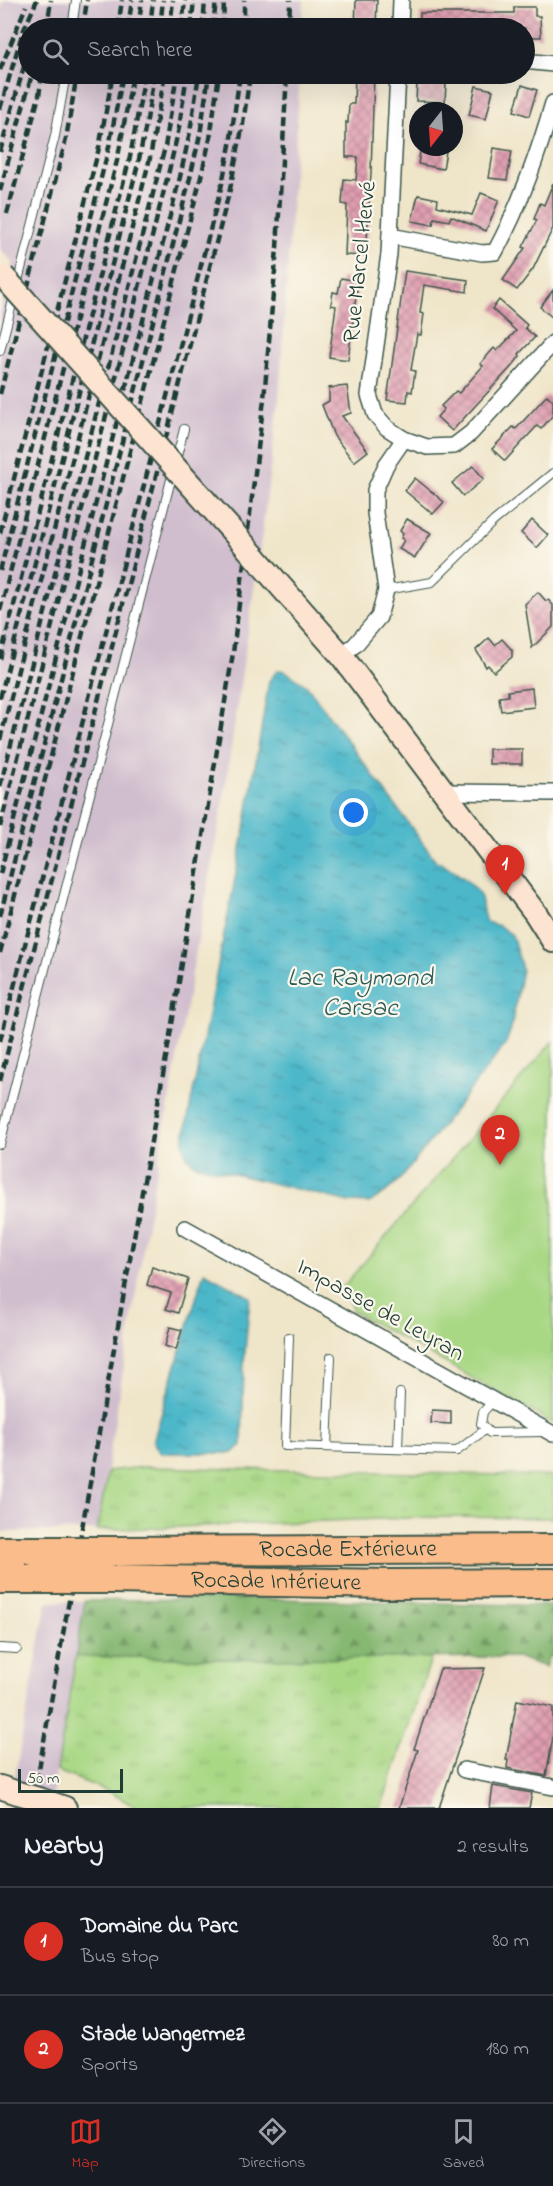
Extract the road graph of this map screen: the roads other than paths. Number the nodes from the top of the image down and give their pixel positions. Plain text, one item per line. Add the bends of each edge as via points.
1 (76, 0) edge
2 (400, 0) edge
3 (73, 18) edge
4 (400, 18) edge
5 (535, 62) edge
6 (553, 64) edge
7 (64, 84) edge
8 (398, 84) edge
9 (553, 103) edge
10 (390, 236) junction
11 (1, 274) edge
12 (553, 343) edge
13 (0, 351) edge
14 (184, 429) dead end
15 (404, 439) junction
16 (553, 473) edge
17 (386, 590) junction
18 (341, 655) junction
19 (444, 792) junction
20 (553, 794) edge
21 (553, 941) edge
22 (0, 1144) edge
23 (185, 1228) dead end
24 (289, 1337) dead end
25 (331, 1357) dead end
26 (400, 1393) dead end
27 (493, 1401) junction
28 (486, 1429) junction
29 (550, 1433) edge
30 (327, 1447) junction
31 (398, 1449) junction
32 (553, 1549) edge
33 (0, 1551) edge
34 (13, 1579) edge
35 (553, 1583) edge
36 (0, 1648) edge
37 (17, 1649) dead end
38 (464, 1770) dead end
39 (553, 1787) edge
40 (7, 1789) edge
41 (65, 1808) edge

1 - 3 lane
2 - 4 street
5 - 6 street
7 - 13 lane via 55,136
8 - 10 street, Rue Marcel Hervé
9 - 10 street via 535,163 495,252
10 - 15 street, Rue Marcel Hervé via 369,395 375,414
11 - 18 street, bridge
12 - 15 street, Rue Marcel Hervé via 471,433 454,446 427,447
14 - 22 lane
15 - 17 street via 375,490
16 - 17 lane via 494,521 432,582
17 - 18 street via 379,617
18 - 19 street
19 - 20 street
19 - 21 street
23 - 27 street, Impasse de Leyran
24 - 30 lane via 285,1446
25 - 30 lane
26 - 31 lane
27 - 28 lane via 483,1412 481,1424
27 - 29 street, Impasse de Leyran
28 - 29 lane via 490,1433
28 - 31 lane via 457,1451
30 - 31 lane
32 - 33 highway, Rocade Extérieure, bridge
34 - 35 highway, Rocade Intérieure, bridge
36 - 37 lane
38 - 39 street
40 - 41 street, bridge

